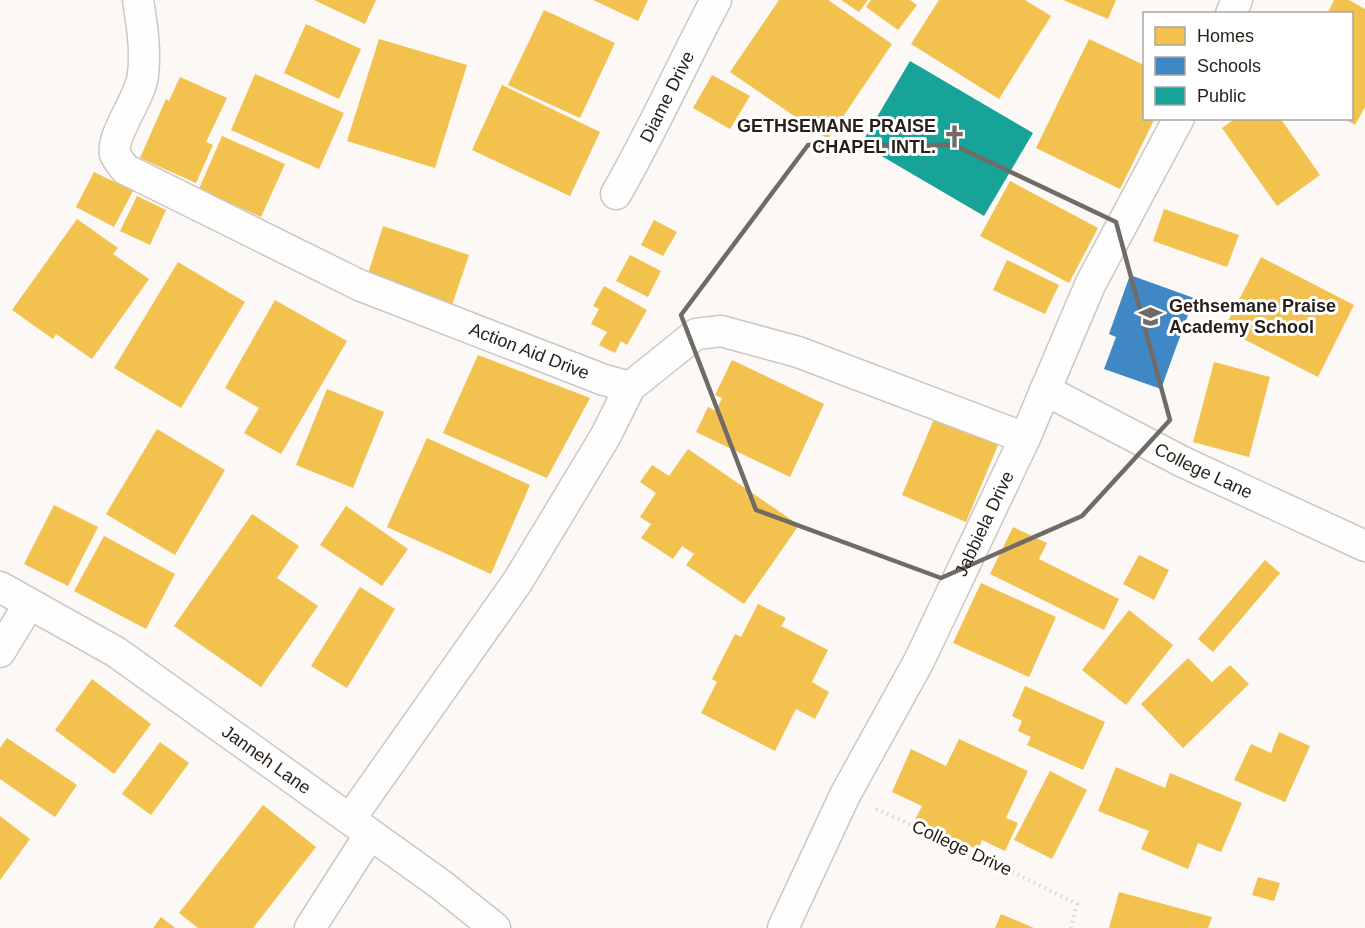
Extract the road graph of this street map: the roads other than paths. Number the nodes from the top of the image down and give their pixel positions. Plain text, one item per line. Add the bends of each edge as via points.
1 (138, 0) edge
2 (716, 0) edge
3 (1178, 120) edge
4 (616, 194) dead end
5 (630, 387) junction
6 (1045, 390) junction
7 (1024, 438) junction
8 (1365, 546) edge
9 (0, 587) edge
10 (29, 604) junction
11 (0, 652) edge
12 (360, 826) junction
13 (310, 928) edge
14 (495, 928) edge
15 (783, 928) edge

1 - 5 street, Action Aid Drive via 144,38 143,76 136,100 115,140 116,155 125,169 359,285
2 - 4 street, Diame Drive
3 - 6 street, Jabbiela Drive via 1090,285
5 - 7 street via 696,334 721,331 798,352
5 - 12 street via 518,581
6 - 7 street, Jabbiela Drive
6 - 8 street, College Lane via 1183,462
7 - 15 street, Jabbiela Drive via 919,662 845,795
9 - 10 street, Janneh Lane
10 - 11 street
10 - 12 street, Janneh Lane via 116,652
12 - 13 street
12 - 14 street, Janneh Lane

